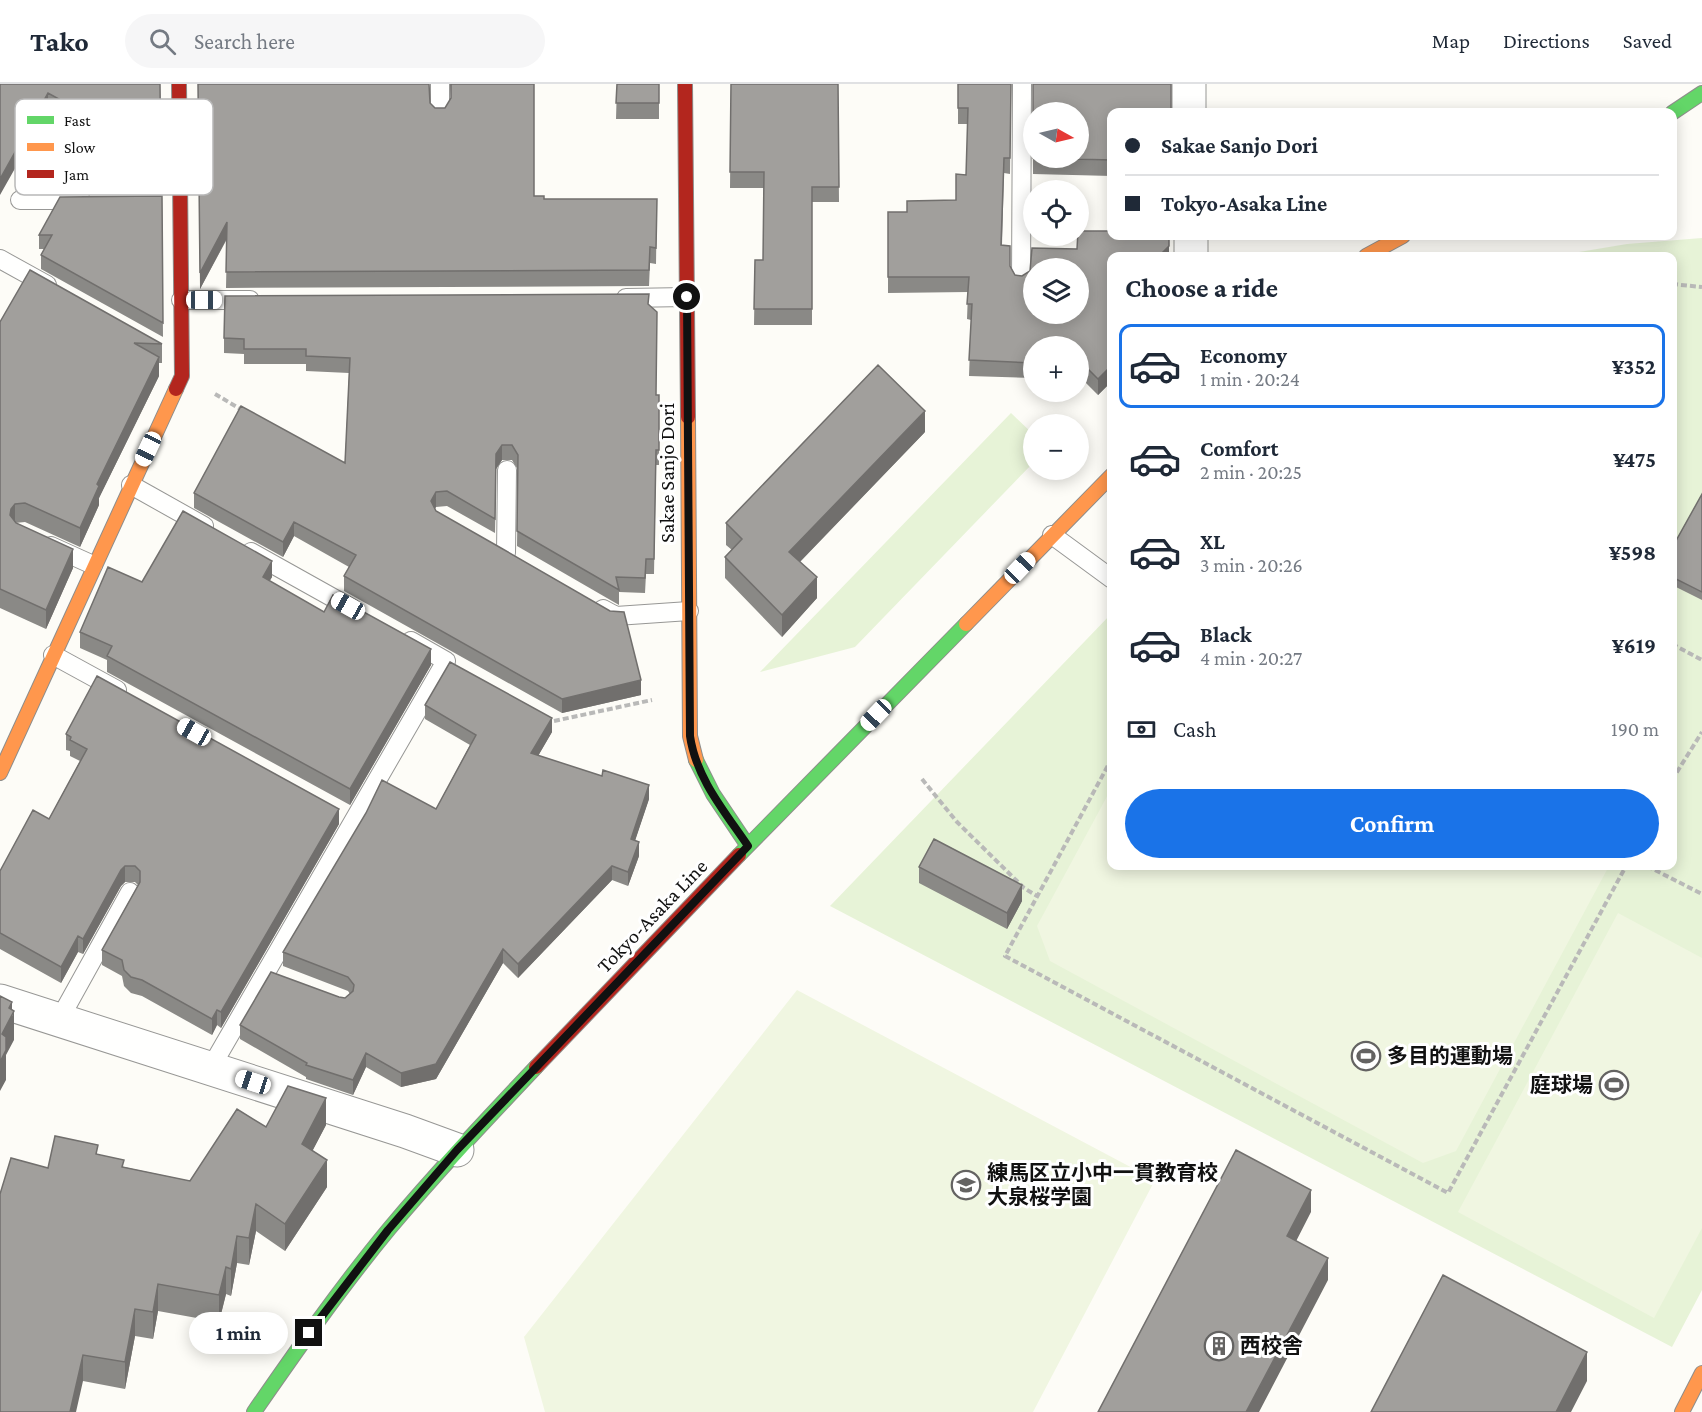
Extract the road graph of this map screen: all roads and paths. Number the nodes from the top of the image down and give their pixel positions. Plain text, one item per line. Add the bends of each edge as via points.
1 (440, 84) edge
2 (685, 84) edge
3 (1022, 84) edge
4 (1189, 84) edge
5 (1702, 93) edge
6 (1189, 108) edge
7 (1677, 110) edge
8 (440, 114) edge
9 (180, 195) edge
10 (157, 199) edge
11 (180, 199) junction
12 (20, 200) dead end
13 (100, 200) edge
14 (1396, 240) edge
15 (1373, 252) edge
16 (0, 259) edge
17 (1021, 281) edge
18 (1677, 284) edge
19 (1702, 287) edge
20 (61, 293) edge
21 (687, 297) junction
22 (604, 298) edge
23 (181, 300) junction
24 (263, 300) edge
25 (162, 349) dead end
26 (182, 368) junction
27 (243, 411) edge
28 (507, 470) dead end
29 (1107, 480) edge
30 (131, 485) junction
31 (1052, 535) junction
32 (31, 537) edge
33 (488, 543) edge
34 (506, 553) junction
35 (93, 565) junction
36 (526, 565) edge
37 (1107, 575) edge
38 (586, 599) edge
39 (689, 611) junction
40 (365, 616) edge
41 (395, 633) edge
42 (1677, 647) edge
43 (52, 655) junction
44 (1702, 660) edge
45 (446, 661) junction
46 (466, 672) edge
47 (654, 700) dead end
48 (136, 701) edge
49 (554, 721) dead end
50 (1702, 732) edge
51 (1107, 767) edge
52 (1677, 772) edge
53 (0, 773) edge
54 (922, 779) dead end
55 (335, 809) edge
56 (356, 821) junction
57 (748, 846) junction
58 (1624, 870) edge
59 (1655, 870) edge
60 (130, 892) dead end
61 (1702, 894) edge
62 (1037, 896) junction
63 (267, 972) junction
64 (288, 981) edge
65 (0, 1002) edge
66 (59, 1020) junction
67 (210, 1069) junction
68 (457, 1150) junction
69 (1702, 1373) edge
70 (254, 1412) edge
71 (1682, 1412) edge

1 - 8 lane
2 - 21 street, Sakae Sanjo Dori
3 - 17 lane
4 - 6 street
5 - 7 street
9 - 11 street
10 - 11 lane
11 - 23 street
12 - 13 lane
14 - 15 street
16 - 20 lane
18 - 19 path
21 - 22 lane
21 - 39 street, Sakae Sanjo Dori
23 - 24 lane
23 - 26 street
25 - 26 lane
26 - 27 path
26 - 30 street
28 - 34 lane
29 - 31 street, Tokyo-Asaka Line
30 - 35 street
30 - 40 lane
31 - 37 lane
31 - 57 street, Tokyo-Asaka Line
32 - 35 lane
33 - 34 lane
34 - 36 lane
35 - 43 street
38 - 39 lane via 616,616
39 - 57 street, Sakae Sanjo Dori via 692,751 706,783
41 - 45 lane
42 - 44 path
43 - 48 lane
43 - 53 street
45 - 46 lane
45 - 56 lane
47 - 49 path
50 - 52 path
51 - 62 path
54 - 62 path via 957,822
55 - 56 lane
56 - 63 lane
57 - 68 street, Tokyo-Asaka Line
58 - 62 path via 1448,1193 1005,956
59 - 61 path
60 - 66 lane
63 - 64 lane
63 - 67 lane
65 - 66 street
66 - 67 street
67 - 68 street
68 - 70 street, Tokyo-Asaka Line via 388,1230
69 - 71 street

